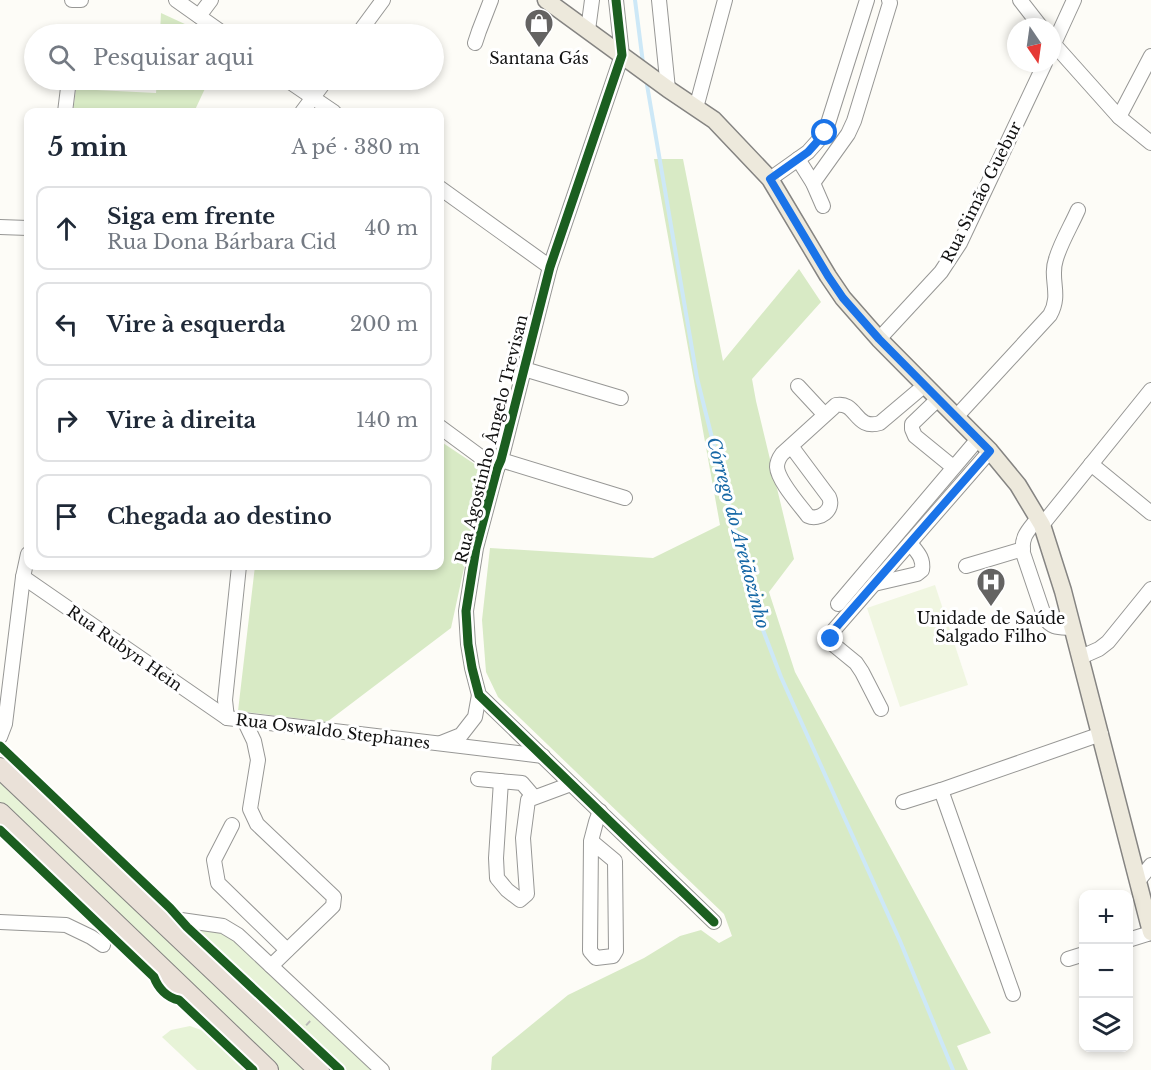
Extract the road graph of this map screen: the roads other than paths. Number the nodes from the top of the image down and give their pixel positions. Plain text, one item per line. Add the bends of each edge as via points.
1 (72, 0) edge
2 (81, 0) edge
3 (176, 0) edge
4 (211, 0) edge
5 (383, 0) edge
6 (491, 0) edge
7 (546, 0) edge
8 (592, 0) edge
9 (616, 0) edge
10 (659, 0) edge
11 (725, 0) edge
12 (867, 0) edge
13 (889, 0) edge
14 (1020, 0) edge
15 (1074, 0) edge
16 (199, 16) junction
17 (1034, 18) edge
18 (210, 24) edge
19 (365, 24) edge
20 (1061, 27) edge
21 (588, 30) junction
22 (475, 44) dead end
23 (622, 55) junction
24 (1061, 55) edge
25 (1151, 56) edge
26 (849, 58) junction
27 (871, 65) junction
28 (1041, 72) edge
29 (668, 89) junction
30 (68, 90) edge
31 (301, 90) edge
32 (319, 90) edge
33 (313, 98) junction
34 (66, 108) edge
35 (305, 108) edge
36 (328, 108) edge
37 (696, 108) junction
38 (1119, 117) junction
39 (1151, 142) edge
40 (798, 159) junction
41 (770, 179) junction
42 (813, 183) junction
43 (444, 191) edge
44 (823, 206) dead end
45 (1078, 210) dead end
46 (0, 227) edge
47 (24, 228) edge
48 (550, 267) junction
49 (879, 339) junction
50 (524, 369) junction
51 (925, 385) junction
52 (798, 386) dead end
53 (1151, 390) edge
54 (621, 398) dead end
55 (938, 399) junction
56 (824, 414) junction
57 (957, 417) junction
58 (444, 430) edge
59 (978, 439) junction
60 (791, 446) junction
61 (990, 451) junction
62 (499, 464) junction
63 (1090, 464) junction
64 (953, 467) junction
65 (626, 498) dead end
66 (1151, 513) edge
67 (1040, 521) junction
68 (910, 543) junction
69 (1023, 549) junction
70 (966, 566) dead end
71 (25, 570) edge
72 (239, 570) edge
73 (23, 577) junction
74 (874, 584) junction
75 (1151, 590) edge
76 (838, 604) dead end
77 (1073, 628) junction
78 (1081, 657) junction
79 (479, 695) junction
80 (880, 709) dead end
81 (227, 718) junction
82 (244, 720) junction
83 (1101, 734) junction
84 (0, 737) edge
85 (440, 744) junction
86 (543, 756) junction
87 (0, 768) edge
88 (478, 779) dead end
89 (501, 781) junction
90 (571, 784) junction
91 (941, 790) junction
92 (534, 797) junction
93 (903, 802) dead end
94 (600, 811) junction
95 (0, 813) edge
96 (232, 825) dead end
97 (591, 841) junction
98 (1151, 865) edge
99 (1139, 880) junction
100 (153, 913) junction
101 (0, 922) edge
102 (714, 922) dead end
103 (1151, 933) edge
104 (1133, 938) edge
105 (103, 945) dead end
106 (287, 950) junction
107 (1079, 955) edge
108 (1068, 959) dead end
109 (271, 966) junction
110 (1013, 994) dead end
111 (268, 1070) edge
112 (320, 1070) edge
113 (382, 1070) edge

1 - 2 street
3 - 16 street
4 - 16 street
5 - 19 street
6 - 22 street
7 - 21 main road
8 - 21 street
9 - 23 street
10 - 29 street
11 - 37 street
12 - 26 street
13 - 27 street
14 - 17 street
15 - 20 street
16 - 18 street
21 - 23 main road
23 - 29 main road
23 - 48 street, Rua Agostinho Ângelo Trevisan
24 - 38 street
25 - 38 street
26 - 27 street
26 - 40 street via 825,133
27 - 42 street via 848,134
28 - 49 street, Rua Simão Guebur via 960,243 940,272
29 - 37 main road
30 - 34 street
31 - 33 street
32 - 33 street
33 - 35 street
33 - 36 street
37 - 41 main road via 714,120
38 - 39 street
40 - 41 street
40 - 42 street
41 - 49 main road via 828,276
42 - 44 street
43 - 48 street
45 - 57 street via 1055,260 1056,298 1050,315
46 - 47 street
48 - 50 street, Rua Agostinho Ângelo Trevisan
49 - 51 main road
50 - 54 street
50 - 62 street, Rua Agostinho Ângelo Trevisan
51 - 55 main road
51 - 56 street via 880,423 865,423 842,404
52 - 56 street
53 - 63 street
55 - 57 main road
55 - 64 street via 912,424 912,429 915,436
56 - 60 street
57 - 59 main road
58 - 62 street
59 - 61 main road
59 - 64 street
60 - 60 street via 778,460 782,481 808,516 820,517 830,507 829,497
61 - 67 main road via 1018,485
61 - 68 street
62 - 65 street
62 - 79 street, Rua Agostinho Ângelo Trevisan via 476,548 466,611 468,644
63 - 66 street
63 - 67 street
64 - 76 street
67 - 69 street via 1025,536
67 - 77 main road
68 - 74 street
68 - 74 street via 920,556 922,570
69 - 70 street
69 - 77 street via 1048,624
71 - 73 street
72 - 81 street via 225,700
73 - 81 street, Rua Rubyn Hein
73 - 84 street via 5,724
74 - 80 street via 833,631 831,639 856,663
75 - 78 street via 1103,647
77 - 78 main road
78 - 83 main road
79 - 85 street, Rua Oswaldo Stephanes via 475,717 461,735
79 - 86 street
81 - 82 street, Rua Oswaldo Stephanes
82 - 85 street, Rua Oswaldo Stephanes
82 - 106 street via 258,760 250,809 257,824 334,897 333,906
83 - 91 street
83 - 99 main road
85 - 86 street, Rua Oswaldo Stephanes
86 - 90 street
87 - 100 highway
88 - 89 street
89 - 92 street via 522,783
89 - 92 street via 497,878 520,900 527,894 524,838 528,800
90 - 92 street
90 - 94 street
91 - 93 street
91 - 110 street
94 - 97 street
94 - 102 street
95 - 111 highway
96 - 106 street via 214,860 219,883
97 - 97 street via 591,951 596,958 613,956 616,951 615,861
98 - 99 street
99 - 103 main road
100 - 109 street via 223,926
100 - 112 highway
101 - 105 street via 66,925
103 - 104 street
106 - 109 street
107 - 108 street
109 - 113 street

